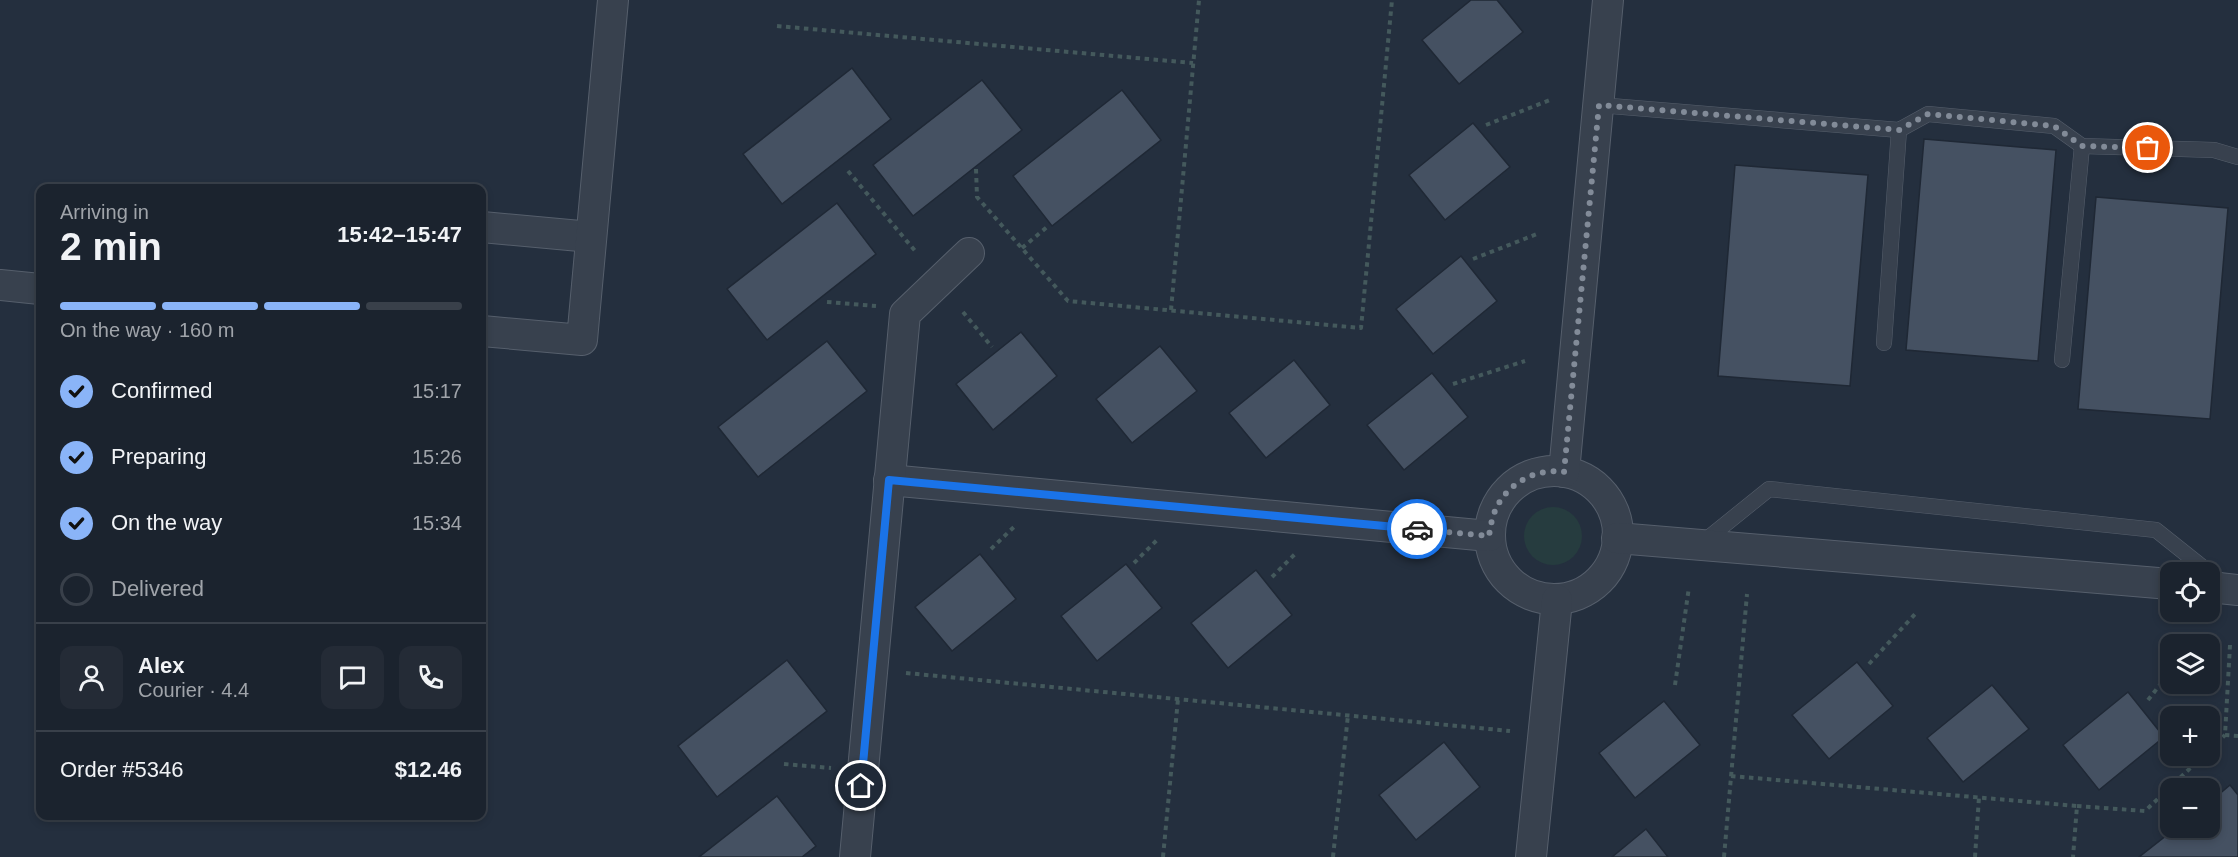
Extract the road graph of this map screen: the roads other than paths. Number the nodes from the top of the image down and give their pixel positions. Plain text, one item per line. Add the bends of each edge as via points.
1 (613, 0) edge
2 (1608, 0) edge
3 (1599, 105) junction
4 (1899, 130) junction
5 (2082, 146) junction
6 (2238, 157) edge
7 (486, 227) edge
8 (591, 237) junction
9 (969, 253) dead end
10 (0, 285) edge
11 (36, 289) edge
12 (486, 330) edge
13 (1884, 343) dead end
14 (2062, 360) dead end
15 (1564, 472) junction
16 (889, 480) junction
17 (1489, 536) junction
18 (1617, 538) junction
19 (1700, 545) junction
20 (2160, 583) edge
21 (2226, 589) edge
22 (1557, 600) junction
23 (855, 857) edge
24 (1531, 857) edge

1 - 8 street
2 - 3 street
3 - 4 lane
3 - 15 street
4 - 5 lane via 1928,114 2054,126
4 - 13 lane
5 - 6 lane via 2214,150
5 - 14 lane
7 - 8 street
8 - 12 street via 582,340
9 - 16 street via 905,314
10 - 11 street
15 - 17 street via 1536,473 1517,483 1493,515
15 - 18 street via 1595,486 1609,503 1617,523
16 - 17 street
16 - 23 street
17 - 22 street via 1492,556 1502,574 1536,598
18 - 19 street
18 - 22 street via 1610,566 1597,583 1579,595
19 - 20 street
19 - 21 lane via 1769,489 2157,530
22 - 24 street

